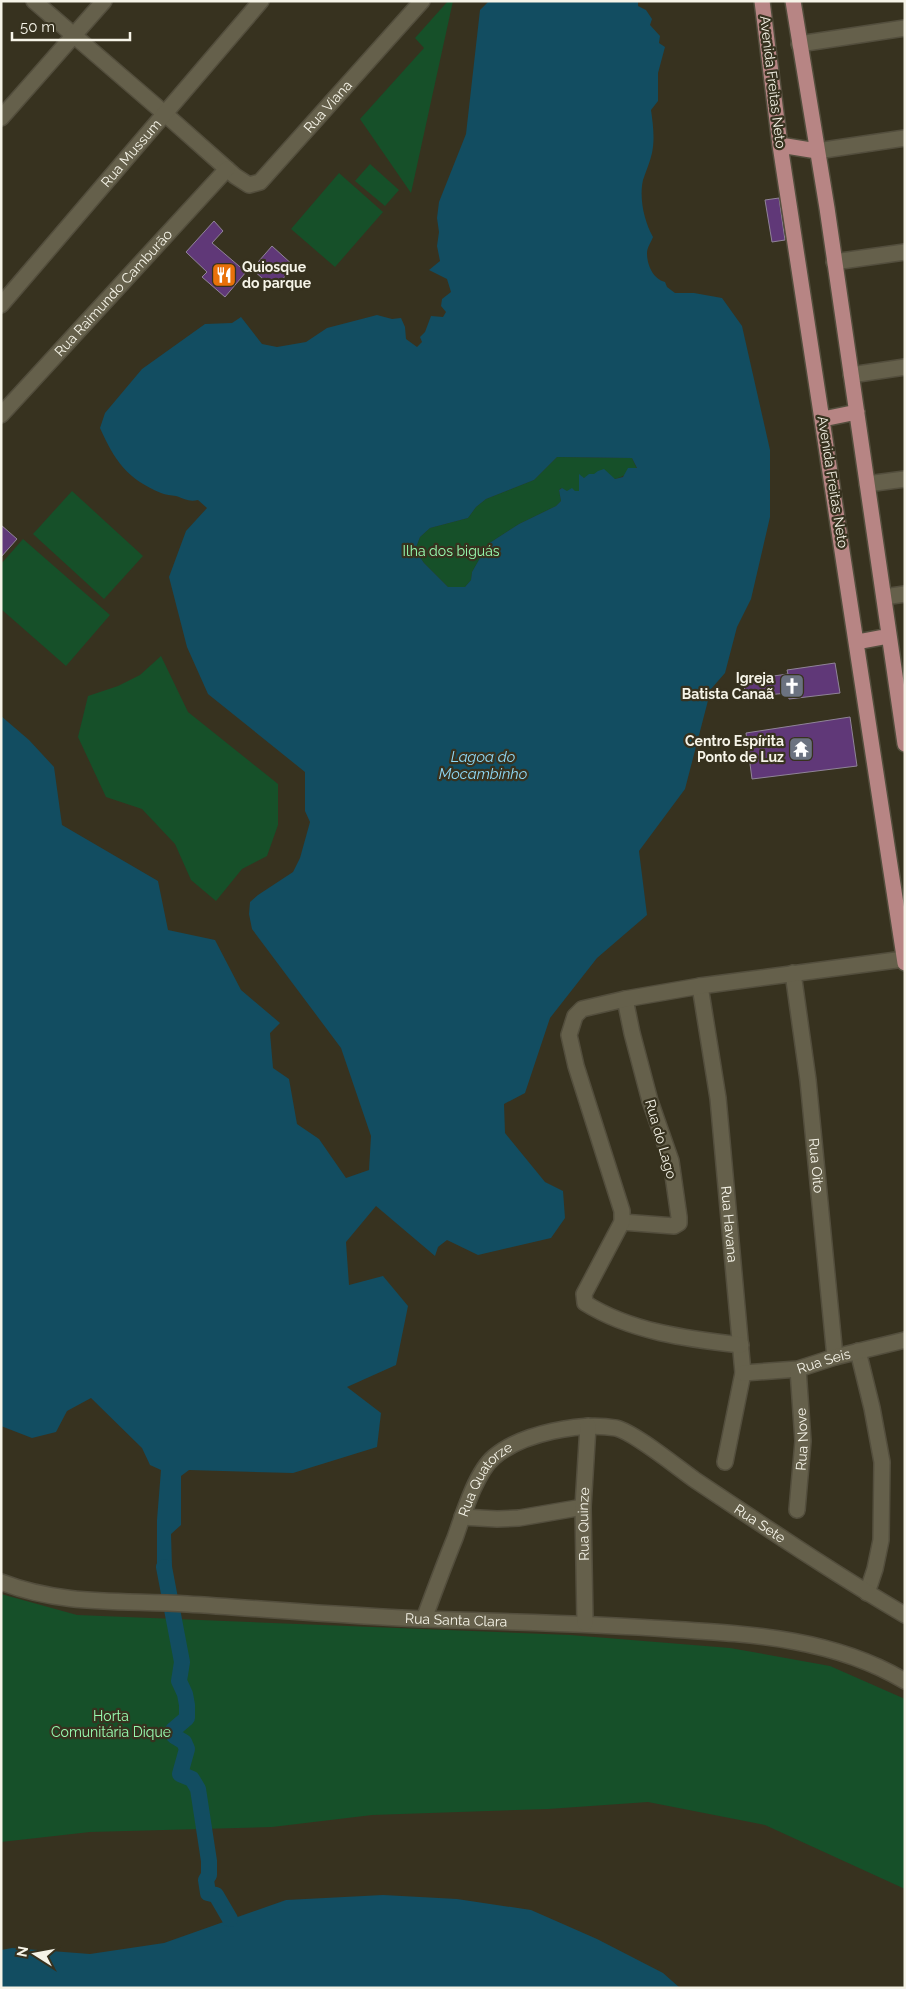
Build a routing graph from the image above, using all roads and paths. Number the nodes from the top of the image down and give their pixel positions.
1 (34, 1) edge
2 (104, 1) edge
3 (261, 1) edge
4 (422, 1) edge
5 (762, 1) edge
6 (793, 1) edge
7 (905, 28) edge
8 (74, 36) junction
9 (799, 44) junction
10 (164, 113) junction
11 (1, 118) edge
12 (905, 138) edge
13 (780, 145) junction
14 (817, 151) junction
15 (227, 169) junction
16 (905, 252) edge
17 (834, 262) junction
18 (1, 305) edge
19 (905, 367) edge
20 (851, 375) junction
21 (857, 412) junction
22 (1, 415) edge
23 (823, 420) junction
24 (905, 479) edge
25 (867, 484) junction
26 (905, 594) edge
27 (884, 597) junction
28 (889, 636) junction
29 (857, 642) junction
30 (902, 709) edge
31 (905, 744) edge
32 (904, 948) edge
33 (905, 963) edge
34 (794, 973) junction
35 (700, 986) junction
36 (625, 999) junction
37 (622, 1222) junction
38 (905, 1340) edge
39 (741, 1344) junction
40 (858, 1351) junction
41 (835, 1357) junction
42 (798, 1369) junction
43 (743, 1373) junction
44 (588, 1426) junction
45 (618, 1428) joint
46 (725, 1462) dead end
47 (583, 1507) junction
48 (797, 1510) dead end
49 (462, 1517) junction
50 (1, 1582) edge
51 (867, 1593) junction
52 (905, 1615) edge
53 (424, 1619) junction
54 (585, 1623) junction
55 (905, 1681) edge

1 - 8 street, Rua Viana
2 - 8 street
3 - 10 street, Rua Mussum
4 - 15 street, Rua Viana
5 - 13 main road, Avenida Freitas Neto
6 - 9 main road
7 - 9 street
8 - 10 street, Rua Viana
8 - 11 street
9 - 14 main road
10 - 15 street, Rua Viana
10 - 18 street, Rua Mussum
12 - 14 street
13 - 14 main road
13 - 23 main road, Avenida Freitas Neto
14 - 17 main road
15 - 22 street, Rua Raimundo Camburão
16 - 17 street
17 - 20 main road
19 - 20 street
20 - 21 main road
21 - 23 main road
21 - 25 main road
23 - 29 main road, Avenida Freitas Neto
24 - 25 street
25 - 27 main road
26 - 27 street
27 - 28 main road
28 - 29 main road
28 - 30 main road
29 - 32 main road, Avenida Freitas Neto
30 - 31 main road
32 - 33 main road, Avenida Freitas Neto
32 - 34 street
34 - 35 street
34 - 41 street, Rua Oito
35 - 36 street
35 - 39 street, Rua Havana
36 - 37 street
36 - 37 street, Rua do Lago
37 - 39 street
38 - 40 street, Rua Seis
39 - 43 street, Rua Havana
40 - 41 street, Rua Seis
40 - 51 street
41 - 42 street, Rua Seis
42 - 43 street, Rua Seis
42 - 48 street, Rua Nove
43 - 46 street, Rua Havana
44 - 45 street, Rua Quatorze
44 - 47 street, Rua Quinze
44 - 49 street, Rua Quatorze
45 - 51 street, Rua Sete
47 - 49 street
47 - 54 street, Rua Quinze
49 - 53 street, Rua Quatorze
50 - 53 street, Rua Santa Clara
51 - 52 street, Rua Sete
53 - 54 street, Rua Santa Clara
54 - 55 street, Rua Santa Clara

